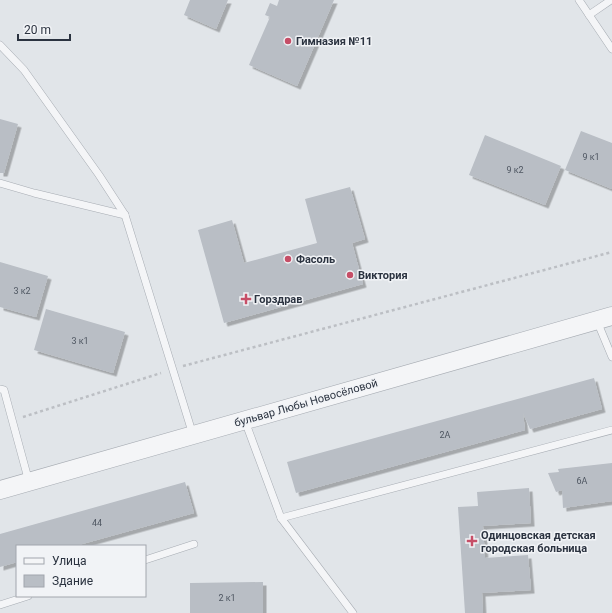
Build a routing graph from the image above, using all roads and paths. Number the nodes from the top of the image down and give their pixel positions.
1 (579, 0) edge
2 (611, 0) edge
3 (589, 15) junction
4 (0, 45) edge
5 (612, 49) edge
6 (0, 183) edge
7 (125, 215) junction
8 (612, 252) edge
9 (605, 318) edge
10 (612, 357) edge
11 (172, 369) junction
12 (0, 389) edge
13 (245, 420) junction
14 (12, 421) junction
15 (612, 430) edge
16 (193, 435) junction
17 (29, 482) junction
18 (0, 490) edge
19 (281, 518) junction
20 (194, 544) dead end
21 (146, 560) edge
22 (25, 597) edge
23 (0, 605) edge
24 (353, 613) edge

1 - 3 lane
2 - 3 lane
3 - 5 lane
4 - 7 lane
6 - 7 lane
7 - 11 lane
8 - 11 path
9 - 10 lane
9 - 13 street, бульвар Любы Новосёловой
11 - 14 path
11 - 16 lane
12 - 14 lane
13 - 16 street, бульвар Любы Новосёловой
13 - 19 lane
14 - 17 lane
15 - 19 lane
16 - 17 street, бульвар Любы Новосёловой
17 - 18 street, бульвар Любы Новосёловой
19 - 24 lane
20 - 21 lane
22 - 23 lane

